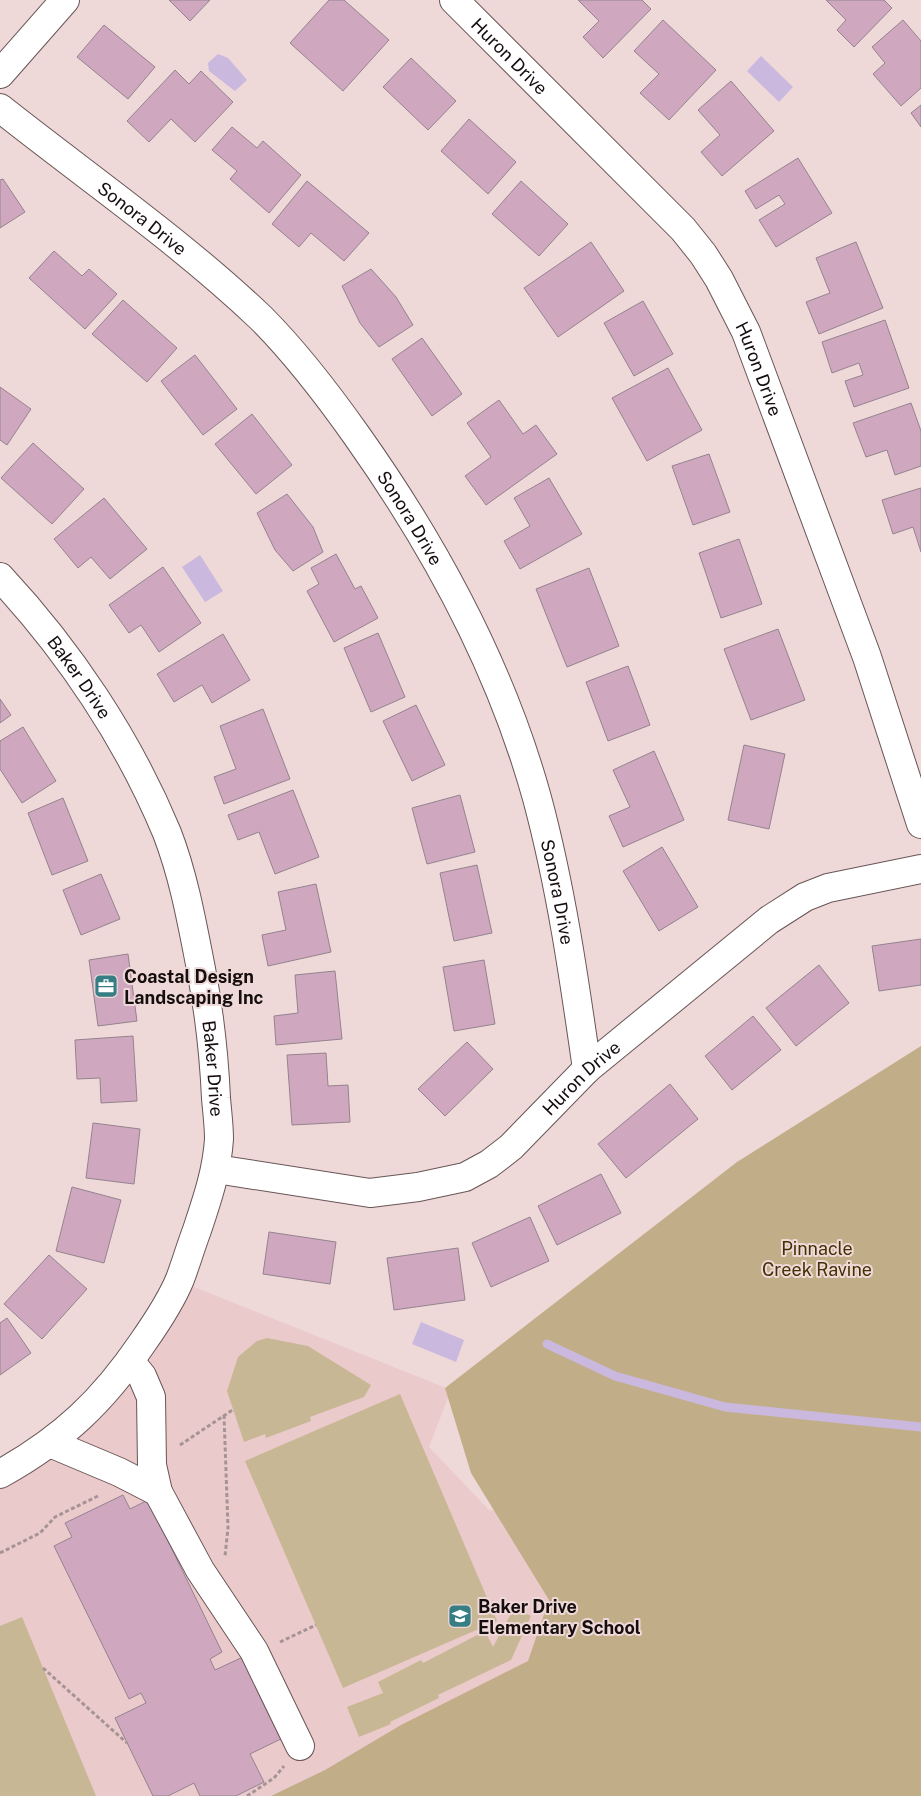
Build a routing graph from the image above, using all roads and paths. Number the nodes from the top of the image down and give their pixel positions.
1 (65, 0) edge
2 (454, 0) edge
3 (0, 74) edge
4 (0, 108) edge
5 (0, 577) edge
6 (921, 824) edge
7 (921, 869) edge
8 (587, 1069) junction
9 (216, 1169) junction
10 (130, 1361) junction
11 (234, 1409) dead end
12 (224, 1415) junction
13 (50, 1443) junction
14 (182, 1444) dead end
15 (0, 1474) edge
16 (108, 1491) dead end
17 (158, 1492) junction
18 (0, 1552) edge
19 (201, 1572) junction
20 (316, 1625) dead end
21 (255, 1654) junction
22 (43, 1668) dead end
23 (127, 1743) dead end
24 (300, 1746) joint
25 (247, 1796) edge

1 - 3 street
2 - 6 street, Huron Drive
4 - 8 street, Sonora Drive
5 - 9 street, Baker Drive
7 - 8 street, Huron Drive
8 - 9 street, Huron Drive
9 - 10 street, Baker Drive
10 - 13 street, Baker Drive
10 - 17 street
11 - 12 path
12 - 14 path
12 - 19 path
13 - 15 street, Baker Drive
13 - 17 street
16 - 18 path
17 - 19 street
19 - 21 street
20 - 21 path
21 - 24 street
22 - 23 path
24 - 25 path

